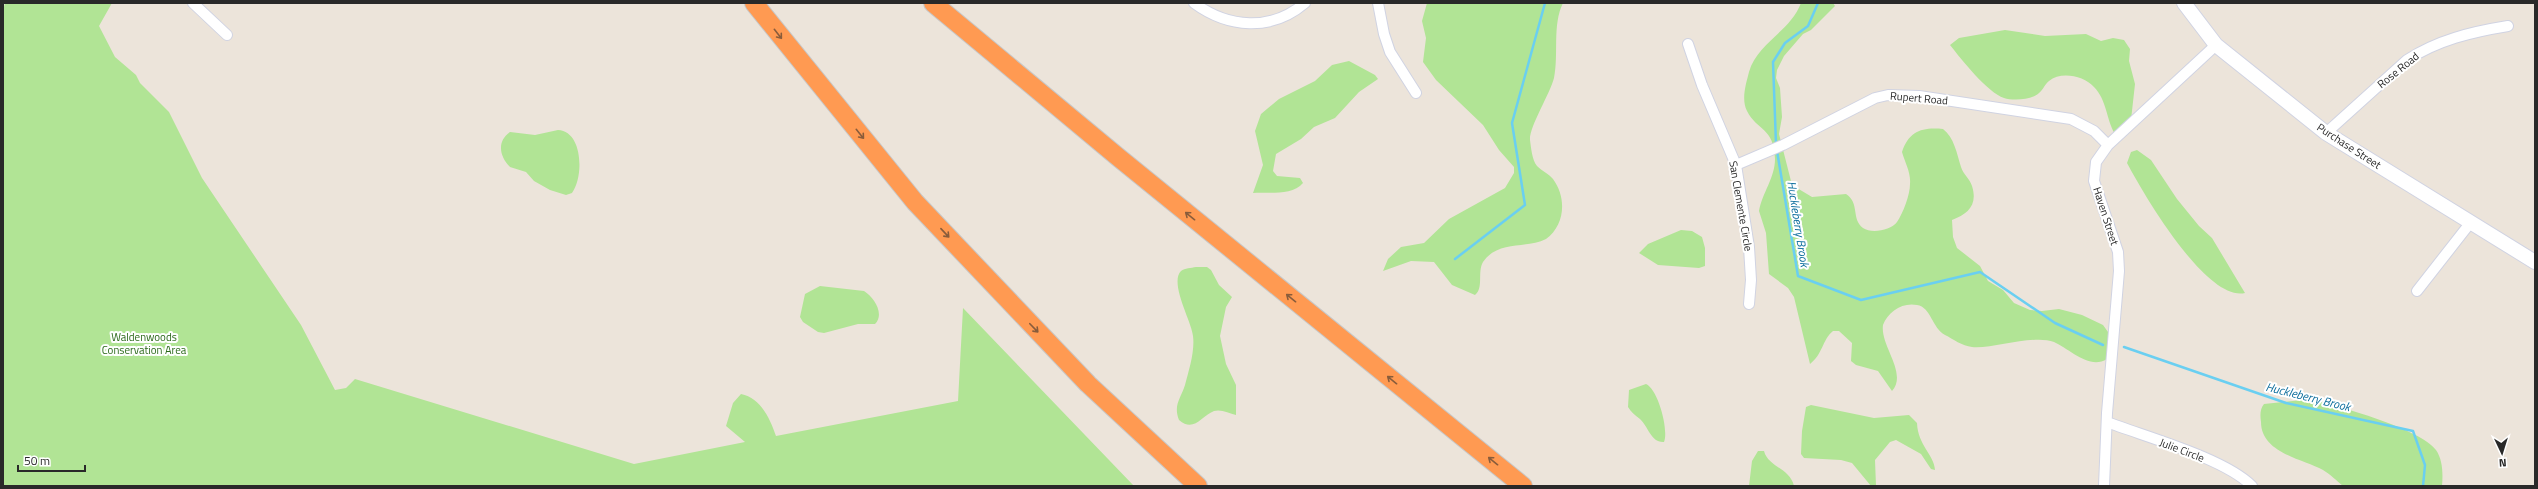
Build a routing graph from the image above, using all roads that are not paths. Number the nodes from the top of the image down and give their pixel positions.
1 (193, 3) edge
2 (754, 3) edge
3 (933, 3) edge
4 (1194, 3) edge
5 (1305, 3) edge
6 (1378, 3) edge
7 (2184, 3) edge
8 (2508, 26) dead end
9 (227, 35) dead end
10 (1688, 44) dead end
11 (2216, 45) junction
12 (1416, 93) dead end
13 (2326, 133) junction
14 (2108, 144) junction
15 (1736, 165) junction
16 (2471, 222) junction
17 (2535, 262) edge
18 (2417, 291) dead end
19 (1749, 304) dead end
20 (2107, 422) junction
21 (1198, 486) edge
22 (1523, 486) edge
23 (2104, 486) edge
24 (2252, 486) edge

1 - 9 street
2 -> 21 highway
22 -> 3 highway
4 - 5 street
6 - 12 street
7 - 11 main road, Purchase Street
8 - 13 street, Rose Road
10 - 15 street, San Clemente Circle
11 - 13 main road, Purchase Street
11 - 14 street, Haven Street
13 - 16 main road, Purchase Street
14 - 15 street, Rupert Road
14 - 20 street, Haven Street
15 - 19 street, San Clemente Circle
16 - 17 main road, Purchase Street
16 - 18 street
20 - 23 street, Haven Street
20 - 24 street, Julie Circle

